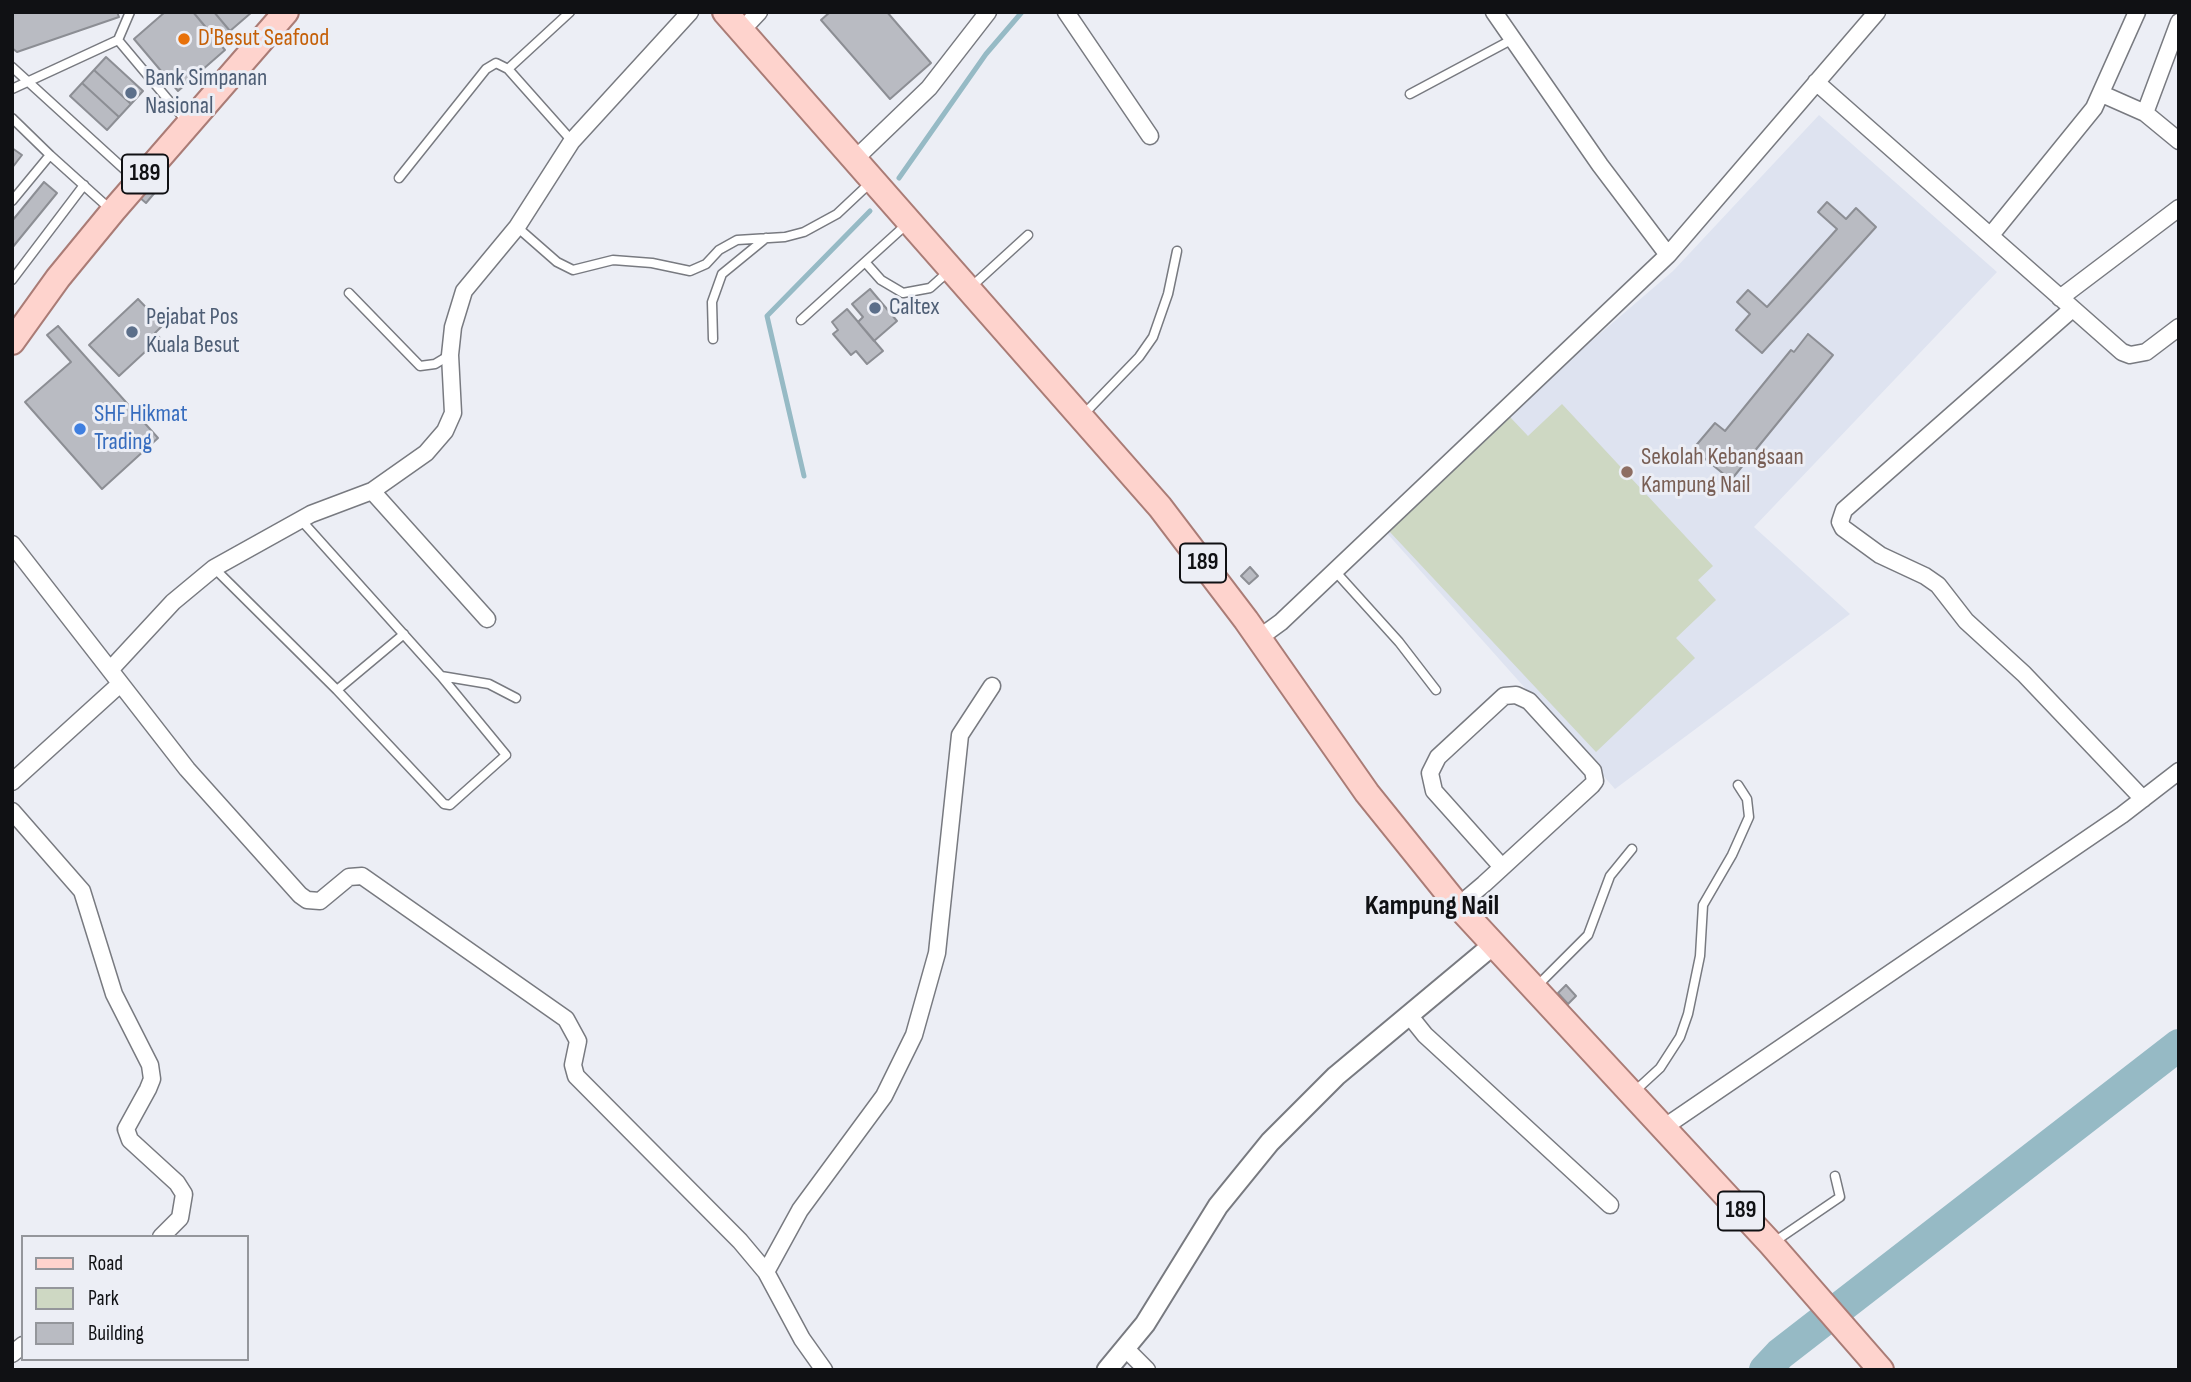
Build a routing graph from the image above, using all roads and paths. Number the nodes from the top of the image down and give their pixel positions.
1 (130, 12) edge
2 (286, 12) edge
3 (570, 12) edge
4 (690, 12) edge
5 (725, 12) edge
6 (759, 12) edge
7 (988, 12) edge
8 (1066, 12) edge
9 (1494, 12) edge
10 (1877, 12) edge
11 (2137, 12) edge
12 (2179, 22) edge
13 (741, 31) junction
14 (1513, 38) junction
15 (118, 40) junction
16 (12, 67) edge
17 (508, 69) junction
18 (27, 80) junction
19 (1816, 82) junction
20 (12, 89) edge
21 (1410, 94) dead end
22 (2102, 94) junction
23 (2145, 113) junction
24 (12, 118) edge
25 (188, 124) junction
26 (1150, 136) dead end
27 (572, 141) junction
28 (2179, 141) edge
29 (50, 155) junction
30 (854, 160) junction
31 (399, 178) dead end
32 (872, 181) junction
33 (138, 182) junction
34 (83, 185) junction
35 (12, 201) edge
36 (2179, 208) edge
37 (113, 211) junction
38 (909, 222) junction
39 (517, 227) junction
40 (1028, 235) dead end
41 (766, 237) junction
42 (1994, 238) junction
43 (1177, 251) dead end
44 (1668, 255) junction
45 (865, 262) junction
46 (951, 269) junction
47 (12, 280) edge
48 (969, 289) junction
49 (349, 293) dead end
50 (2066, 304) junction
51 (801, 320) dead end
52 (2179, 327) edge
53 (13, 339) edge
54 (713, 339) dead end
55 (450, 355) junction
56 (1082, 416) junction
57 (372, 491) junction
58 (301, 520) junction
59 (12, 544) edge
60 (214, 568) junction
61 (1334, 570) junction
62 (487, 619) dead end
63 (404, 634) junction
64 (1259, 638) junction
65 (110, 670) junction
66 (441, 676) junction
67 (120, 684) junction
68 (992, 686) dead end
69 (337, 690) junction
70 (1436, 690) dead end
71 (516, 698) dead end
72 (2179, 771) edge
73 (12, 782) edge
74 (1738, 785) dead end
75 (2143, 799) junction
76 (12, 811) edge
77 (1632, 849) dead end
78 (1503, 867) junction
79 (1458, 906) junction
80 (1493, 945) junction
81 (1534, 989) junction
82 (1409, 1015) junction
83 (1632, 1094) junction
84 (1663, 1128) junction
85 (1835, 1175) dead end
86 (1610, 1205) dead end
87 (163, 1235) edge
88 (1771, 1244) junction
89 (766, 1272) junction
90 (1126, 1349) junction
91 (824, 1370) edge
92 (1107, 1370) edge
93 (1147, 1370) edge
94 (1881, 1370) edge

1 - 15 lane
2 - 25 main road, 189
3 - 17 lane
4 - 27 street
5 - 13 main road, 189
6 - 13 street
7 - 30 street
8 - 26 street
9 - 14 street
10 - 19 street
11 - 22 street
12 - 23 street
13 - 30 main road, 189
14 - 21 lane
14 - 44 street
15 - 18 lane
15 - 25 lane
16 - 18 lane
17 - 27 lane
17 - 31 lane
18 - 20 lane
18 - 33 lane
19 - 42 street
19 - 44 street
22 - 23 street
22 - 42 street
23 - 28 street
24 - 29 lane
25 - 33 main road, 189
27 - 39 street
29 - 34 lane
29 - 35 lane
30 - 32 main road, 189
32 - 38 main road, 189
32 - 41 lane
33 - 37 main road, 189
34 - 37 lane
34 - 47 lane
36 - 50 street
37 - 53 main road, 189
38 - 45 lane
38 - 46 main road, 189
39 - 41 lane
39 - 55 street
40 - 48 lane
41 - 54 lane
42 - 50 street
43 - 56 lane
44 - 61 street
45 - 46 lane
45 - 51 lane
46 - 48 main road, 189
48 - 56 main road, 189
49 - 55 lane
50 - 52 street
50 - 75 street
55 - 57 street
56 - 64 main road, 189
57 - 58 street
57 - 62 street
58 - 60 street
58 - 63 lane
59 - 65 street
60 - 65 street
60 - 69 lane
61 - 64 street
61 - 70 lane
63 - 66 lane
63 - 69 lane
64 - 79 main road, 189
65 - 67 street
66 - 69 lane
66 - 71 lane
67 - 73 street
67 - 89 street
68 - 89 street
72 - 75 street
74 - 83 lane
75 - 84 street
76 - 87 street
77 - 81 lane
78 - 78 street
78 - 79 street
79 - 80 main road, 189
80 - 81 main road, 189
80 - 82 street
81 - 83 main road, 189
82 - 86 street
82 - 90 street
83 - 84 main road, 189
84 - 88 main road, 189
85 - 88 lane
88 - 94 main road, 189
89 - 91 street
90 - 92 street
90 - 93 street

